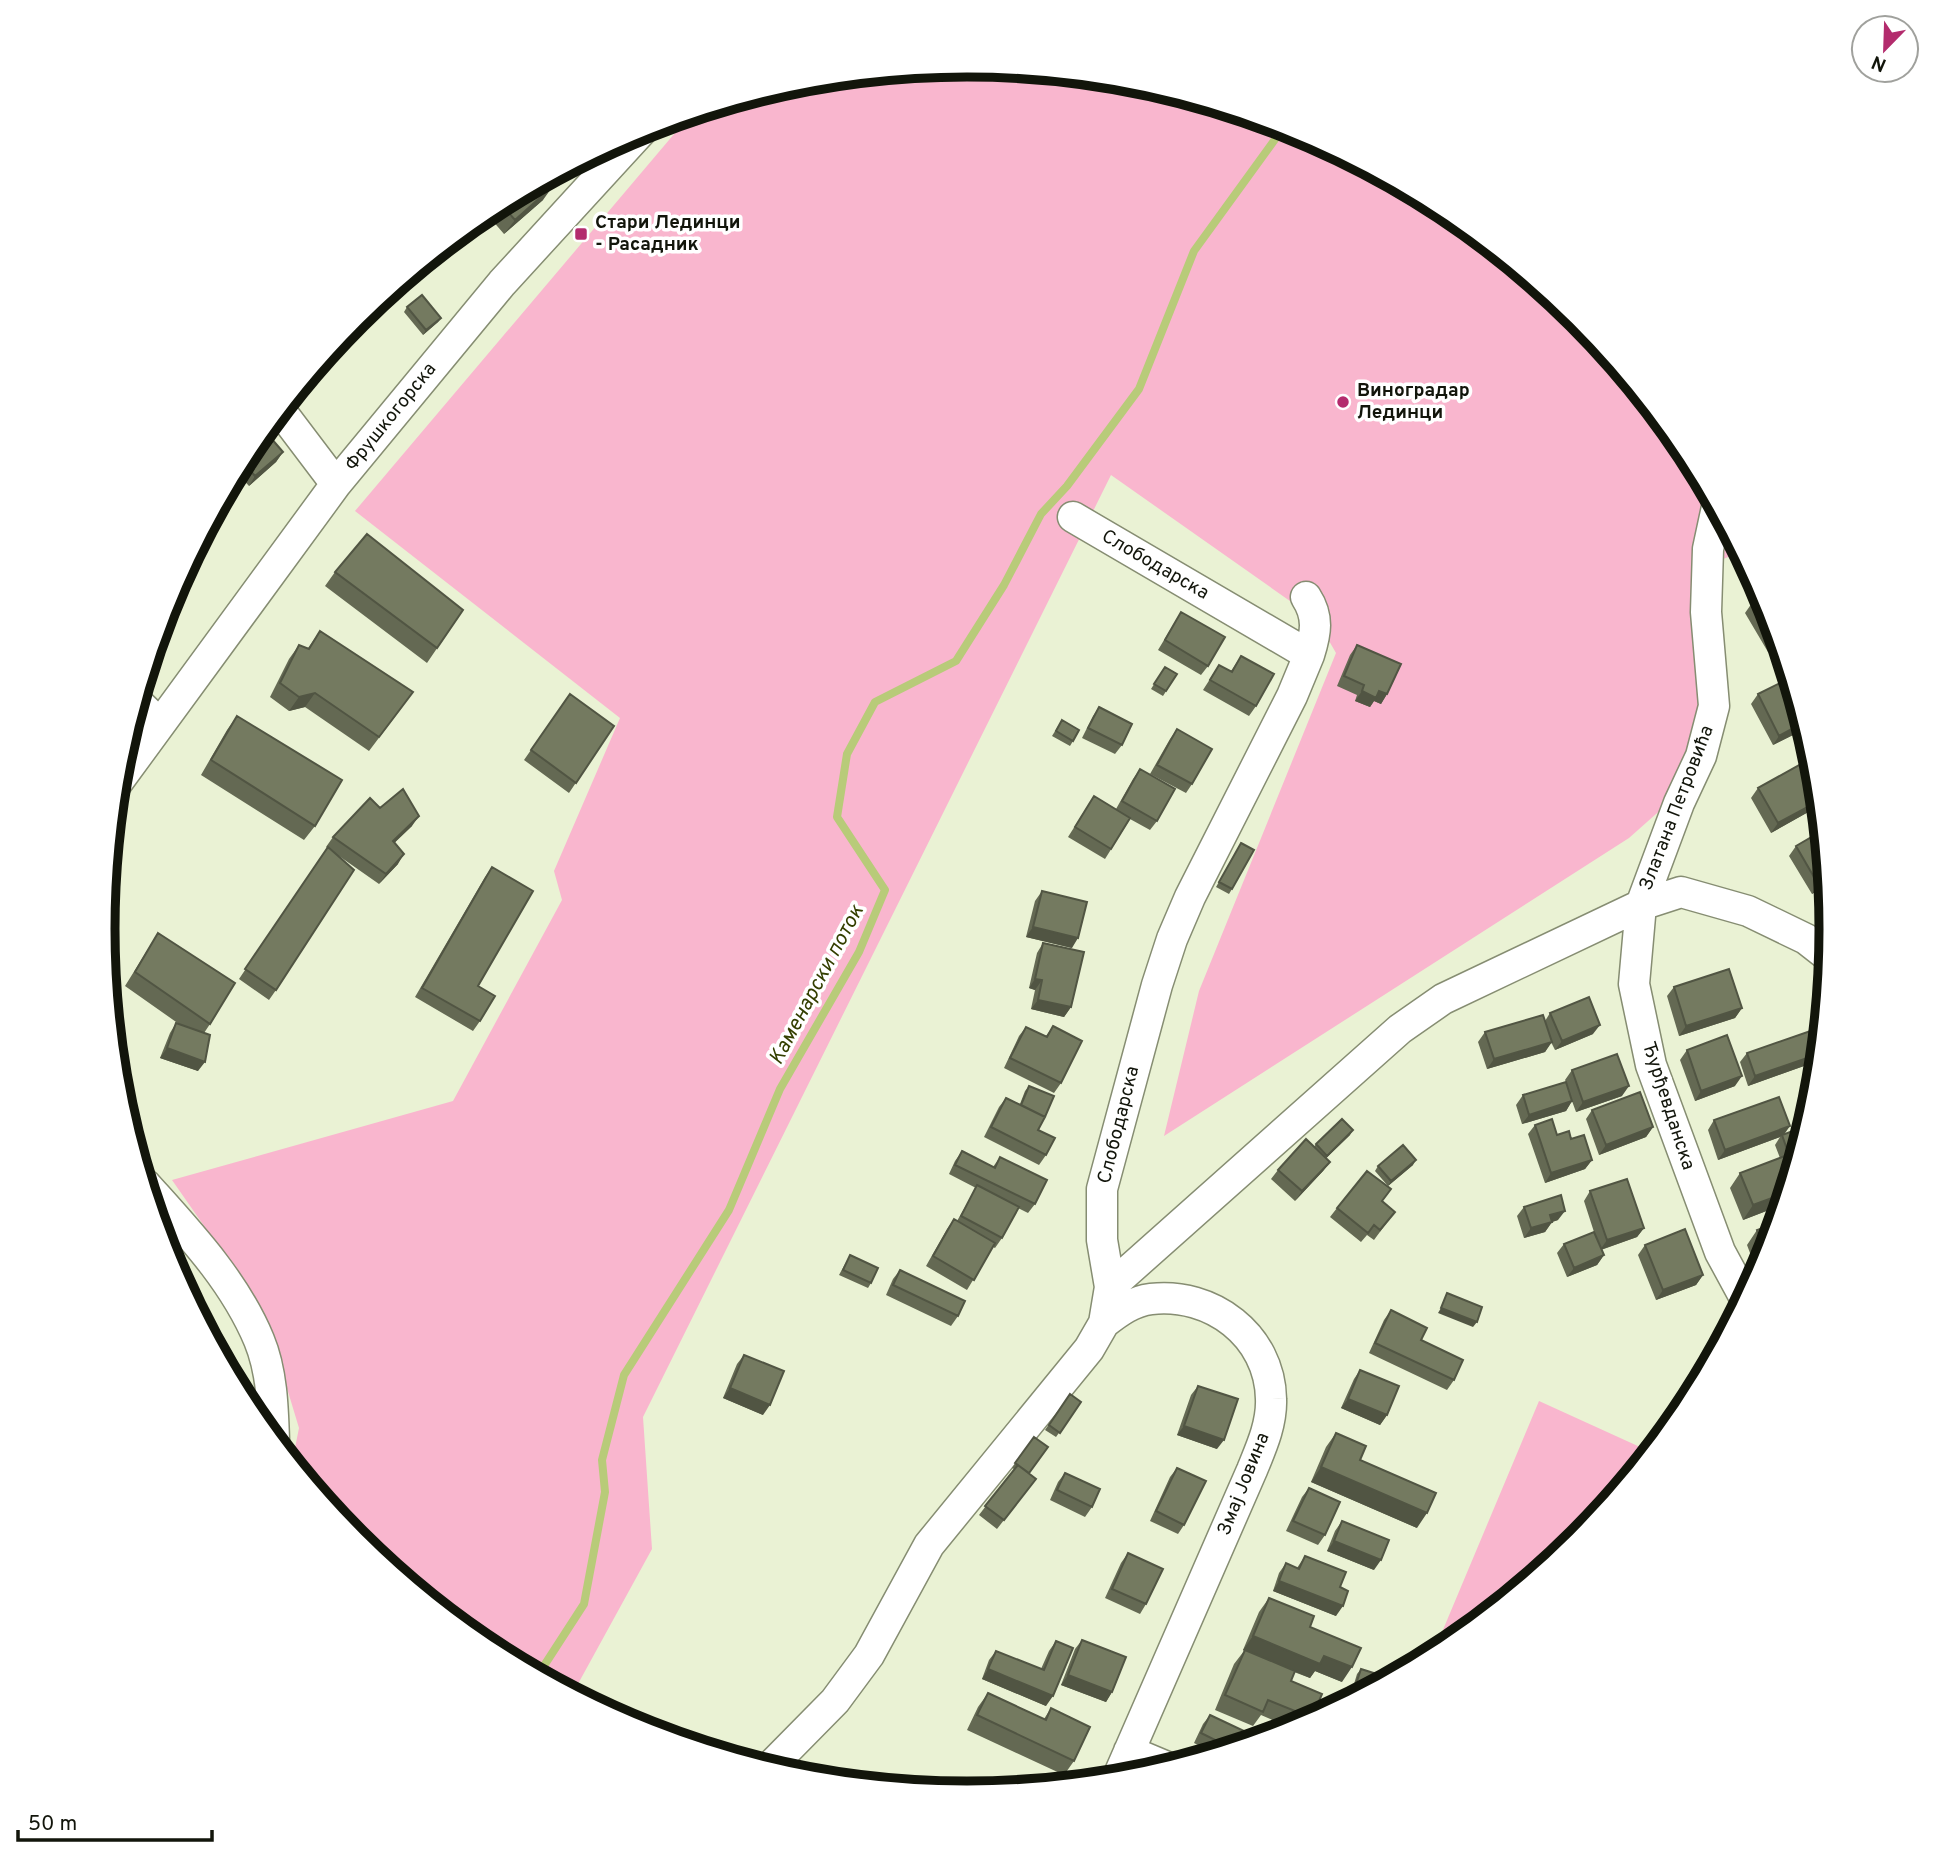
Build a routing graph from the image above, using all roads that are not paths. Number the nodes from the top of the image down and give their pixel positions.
1 (626, 149) edge
2 (286, 418) edge
3 (336, 484) junction
4 (1073, 517) dead end
5 (1714, 520) edge
6 (1306, 597) dead end
7 (1308, 655) junction
8 (144, 709) edge
9 (160, 724) junction
10 (131, 764) edge
11 (1640, 905) junction
12 (1818, 949) edge
13 (159, 1199) edge
14 (1110, 1287) junction
15 (1739, 1288) edge
16 (1104, 1323) junction
17 (273, 1422) edge
18 (1129, 1751) junction
19 (777, 1759) edge
20 (1152, 1761) edge
21 (1122, 1767) edge

1 - 3 street, Фрушкогорска
2 - 3 street
3 - 9 street, Фрушкогорска
4 - 7 street, Слободарска
5 - 11 street, Златана Петровића
6 - 7 street, Слободарска
7 - 14 street, Слободарска
8 - 9 street
9 - 10 street, Фрушкогорска
11 - 12 street, Златана Петровића
11 - 14 street
11 - 15 street, Ђурђевданска
13 - 17 street
14 - 16 street, Слободарска
16 - 18 street, Змај Јовина
16 - 19 street, Слободарска
18 - 20 street
18 - 21 street, Змај Јовина

